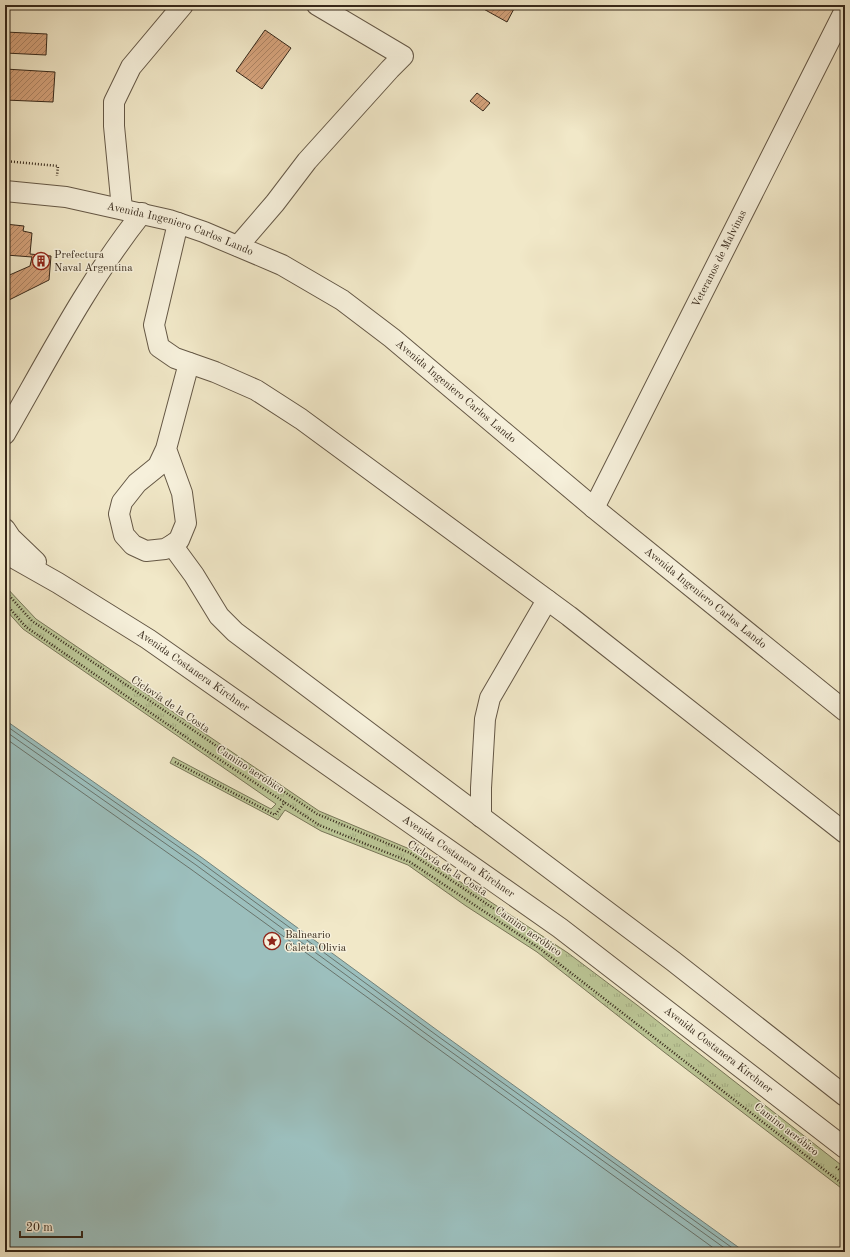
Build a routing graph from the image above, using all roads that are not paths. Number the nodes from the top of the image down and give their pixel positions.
1 (183, 5) edge
2 (317, 5) edge
3 (845, 10) edge
4 (5, 191) edge
5 (122, 209) junction
6 (142, 213) junction
7 (178, 223) junction
8 (238, 246) junction
9 (189, 363) junction
10 (32, 384) junction
11 (5, 406) edge
12 (5, 434) edge
13 (166, 450) junction
14 (594, 508) junction
15 (5, 529) edge
16 (172, 545) junction
17 (5, 553) edge
18 (58, 583) junction
19 (547, 600) junction
20 (845, 711) edge
21 (482, 817) junction
22 (845, 833) edge
23 (845, 1096) edge
24 (845, 1148) edge

1 - 5 street
2 - 8 street
3 - 14 street, Veteranos de Malvinas
4 - 5 street, Avenida Ingeniero Carlos Lando
5 - 6 street, Avenida Ingeniero Carlos Lando
6 - 7 street, Avenida Ingeniero Carlos Lando
6 - 10 street
7 - 8 street, Avenida Ingeniero Carlos Lando
7 - 9 street
8 - 14 street, Avenida Ingeniero Carlos Lando
9 - 13 street
9 - 19 street
10 - 11 street
10 - 12 street
13 - 16 street
13 - 16 street
14 - 20 street, Avenida Ingeniero Carlos Lando
15 - 18 street
16 - 21 street
17 - 18 street
18 - 24 street, Avenida Costanera Kirchner
19 - 21 street
19 - 22 street
21 - 23 street

